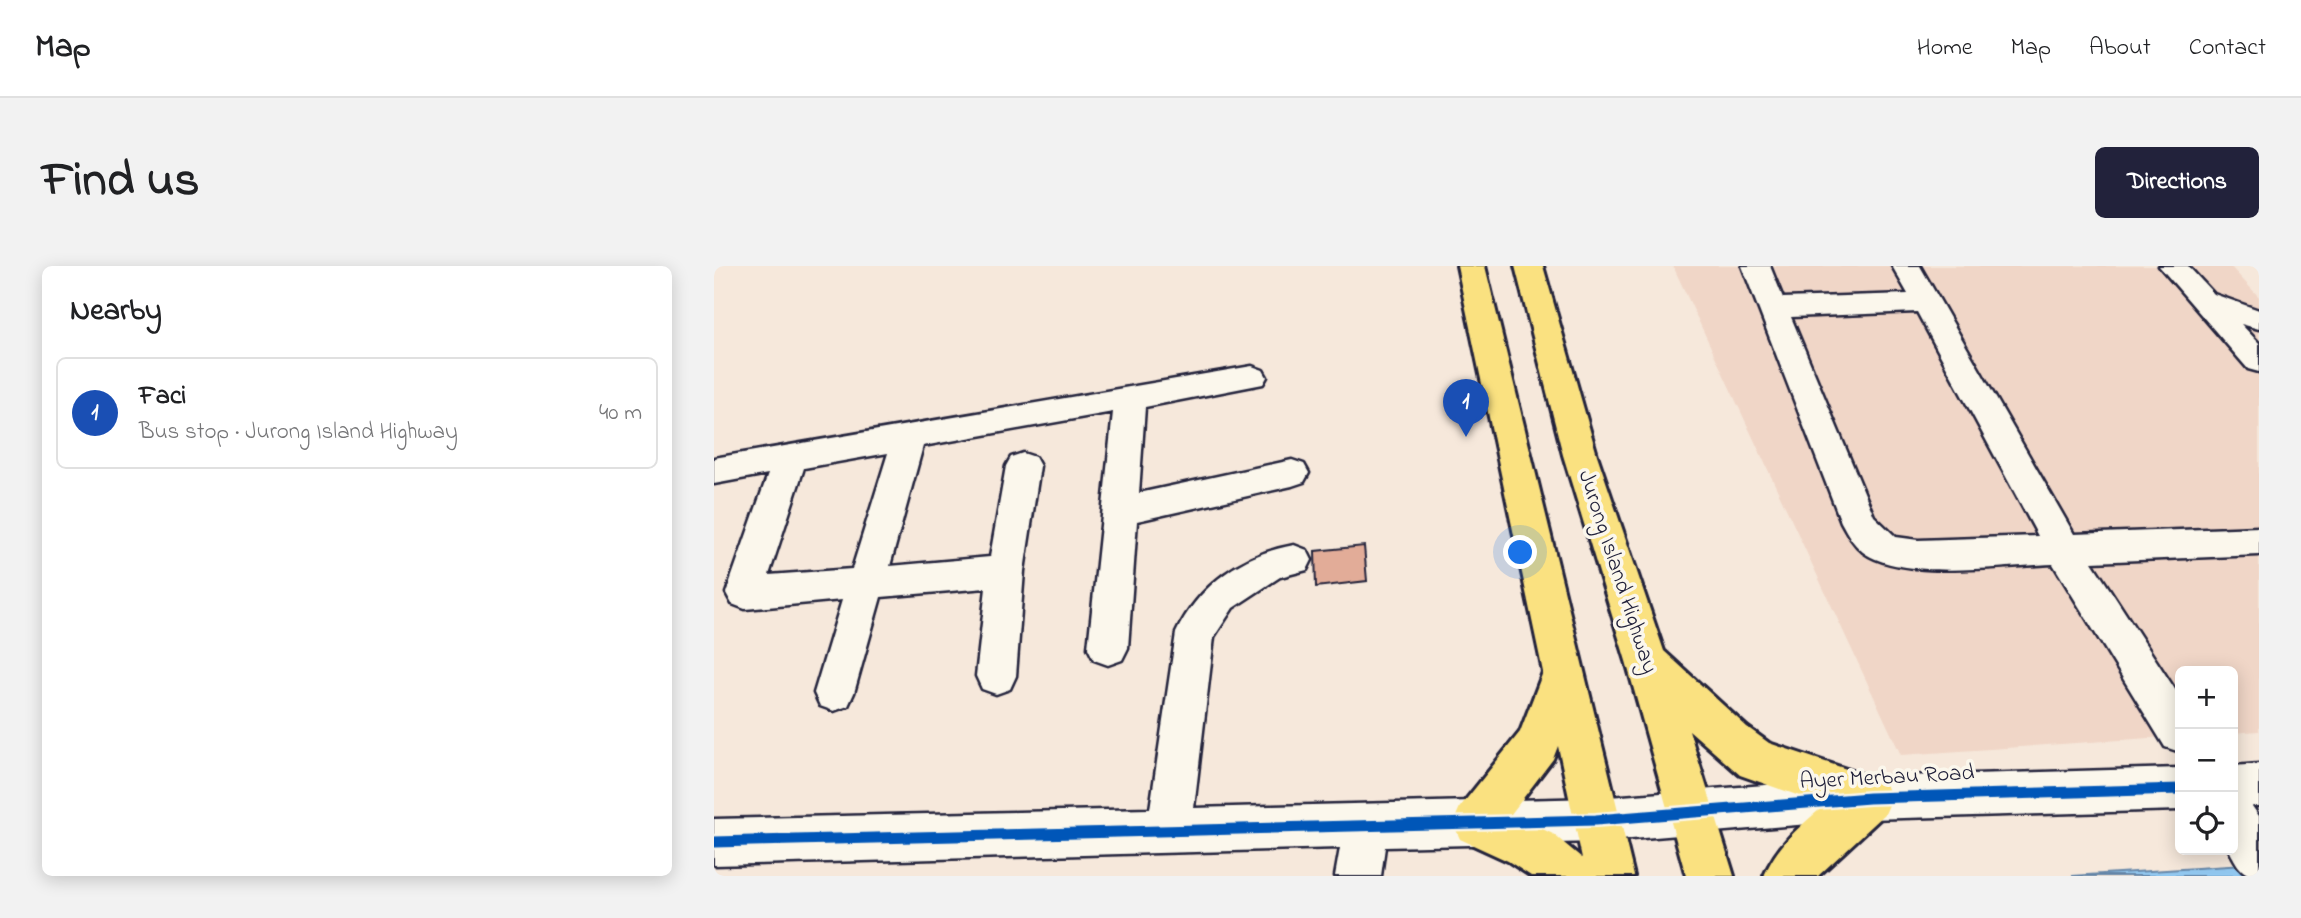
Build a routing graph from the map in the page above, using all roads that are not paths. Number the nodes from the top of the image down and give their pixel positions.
1 (1471, 266) edge
2 (1529, 266) edge
3 (1756, 266) edge
4 (1906, 266) edge
5 (2173, 266) edge
6 (2203, 299) junction
7 (1925, 303) junction
8 (1773, 308) junction
9 (2259, 320) edge
10 (2259, 362) edge
11 (1252, 377) dead end
12 (1130, 398) junction
13 (909, 437) junction
14 (790, 458) junction
15 (1023, 466) dead end
16 (714, 471) edge
17 (1292, 473) dead end
18 (1120, 511) junction
19 (2259, 541) edge
20 (2064, 550) junction
21 (1294, 560) dead end
22 (1006, 571) junction
23 (867, 582) junction
24 (1108, 648) dead end
25 (1647, 661) junction
26 (1563, 673) junction
27 (996, 676) dead end
28 (834, 693) dead end
29 (2177, 729) edge
30 (2259, 785) edge
31 (2238, 787) edge
32 (2175, 789) edge
33 (1869, 798) junction
34 (1691, 810) junction
35 (1596, 820) junction
36 (1476, 822) junction
37 (2238, 824) edge
38 (1366, 826) junction
39 (1169, 831) junction
40 (714, 842) edge
41 (2259, 857) edge
42 (1358, 876) edge
43 (1566, 876) edge
44 (1610, 876) edge
45 (1710, 876) edge
46 (1788, 876) edge

1 - 26 main road
2 - 25 main road, Jurong Island Highway
3 - 8 street
4 - 7 street
5 - 6 street
6 - 9 street
6 - 10 street
7 - 8 street
7 - 20 street
8 - 20 street
11 - 12 street
12 - 13 street
12 - 18 street
13 - 14 street
13 - 23 street
14 - 16 street
14 - 23 street
15 - 22 street
17 - 18 street
18 - 24 street
19 - 20 street
20 - 29 street
21 - 39 street
22 - 23 street
22 - 27 street
23 - 28 street
25 - 33 main road
25 - 34 main road, Jurong Island Highway
26 - 35 main road
26 - 36 main road
30 - 31 street
32 - 33 street, Ayer Merbau Road
33 - 34 street, Ayer Merbau Road
33 - 46 main road
34 - 35 street, Ayer Merbau Road
34 - 45 main road, Jurong Island Highway
35 - 36 street, Ayer Merbau Road
35 - 44 main road
36 - 38 street, Ayer Merbau Road
36 - 43 main road
37 - 41 street
38 - 39 street, Ayer Merbau Road
38 - 42 street
39 - 40 street, Ayer Merbau Road

